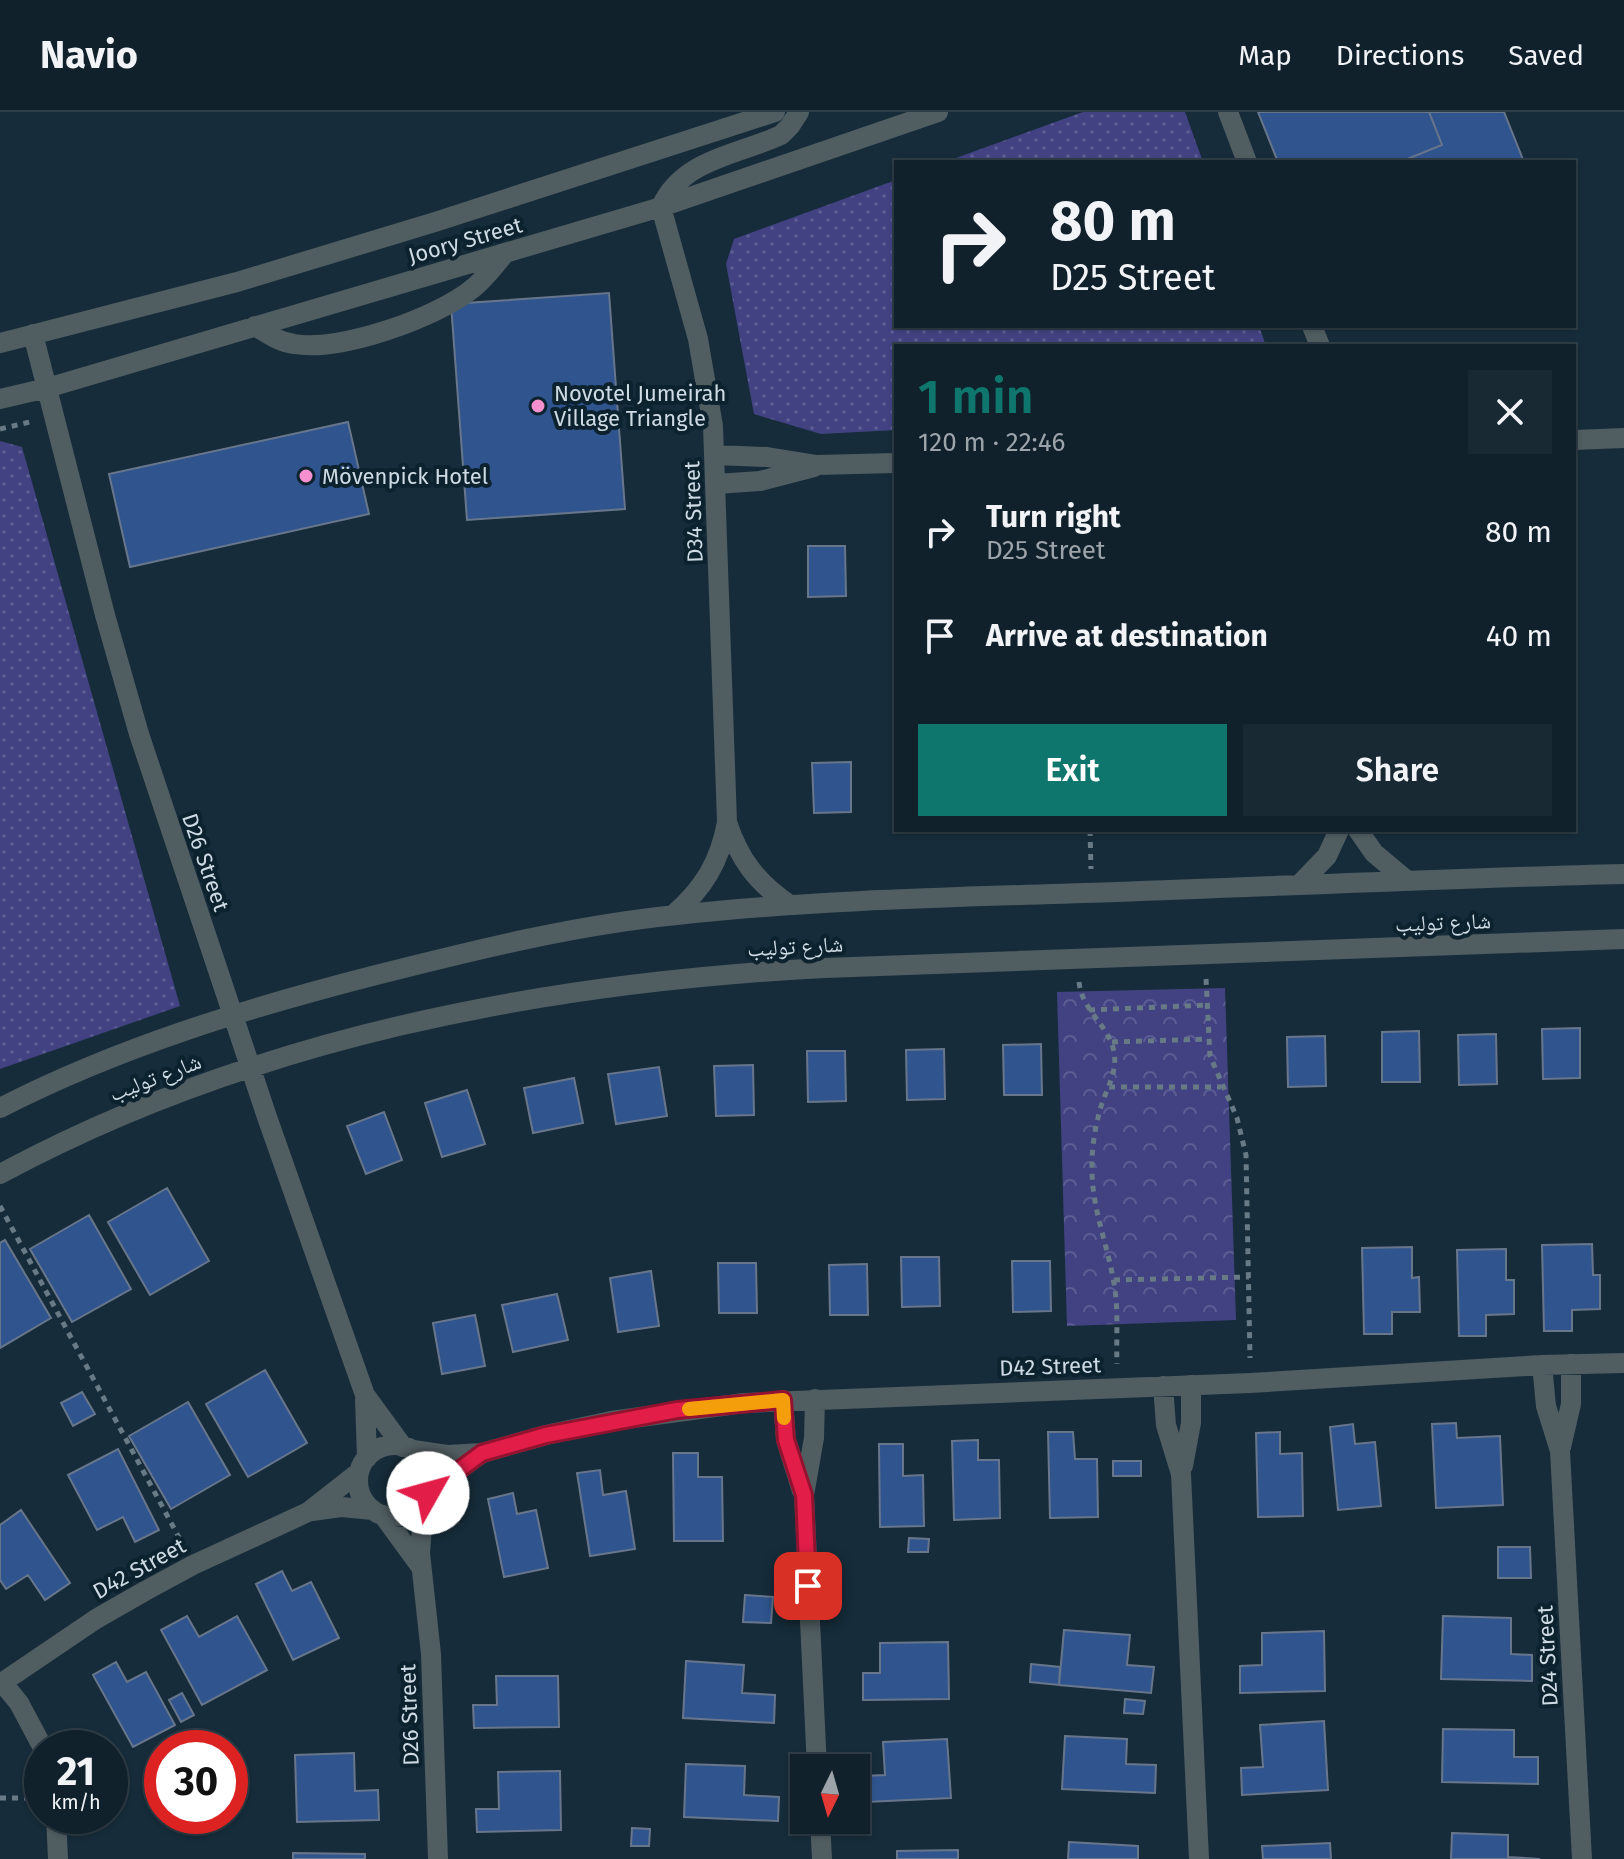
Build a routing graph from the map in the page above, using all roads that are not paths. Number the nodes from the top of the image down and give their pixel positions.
1 (775, 112) edge
2 (799, 112) edge
3 (938, 112) edge
4 (1228, 112) edge
5 (1246, 160) edge
6 (661, 207) junction
7 (505, 253) junction
8 (255, 326) junction
9 (33, 334) junction
10 (0, 343) edge
11 (47, 388) junction
12 (0, 399) edge
13 (1624, 438) edge
14 (1576, 440) edge
15 (715, 455) junction
16 (894, 463) edge
17 (817, 465) junction
18 (716, 484) junction
19 (727, 822) junction
20 (1338, 832) edge
21 (1359, 832) edge
22 (1624, 874) edge
23 (1405, 879) junction
24 (1299, 885) junction
25 (790, 905) junction
26 (673, 915) junction
27 (1624, 939) edge
28 (232, 1015) junction
29 (250, 1067) junction
30 (0, 1108) edge
31 (0, 1174) edge
32 (1624, 1363) edge
33 (1571, 1364) junction
34 (1542, 1365) junction
35 (1191, 1385) junction
36 (1163, 1386) junction
37 (365, 1395) junction
38 (815, 1399) junction
39 (783, 1400) junction
40 (408, 1448) junction
41 (1560, 1451) junction
42 (482, 1453) junction
43 (363, 1465) junction
44 (1181, 1474) junction
45 (804, 1495) junction
46 (426, 1497) junction
47 (308, 1512) junction
48 (378, 1512) junction
49 (423, 1571) junction
50 (1, 1683) edge
51 (33, 1730) edge
52 (816, 1754) edge
53 (57, 1834) edge
54 (821, 1834) edge
55 (58, 1859) edge
56 (438, 1859) edge
57 (822, 1859) edge
58 (1199, 1859) edge
59 (1582, 1859) edge

1 - 9 street, Joory Street
2 - 6 street
3 - 6 street, Joory Street
4 - 5 street
6 - 7 street, Joory Street
6 - 15 street, D34 Street
7 - 8 street, Joory Street
7 - 8 street
8 - 11 street, Joory Street
9 - 10 street, Joory Street
9 - 11 street, D26 Street
11 - 12 street, Joory Street
11 - 28 street, D26 Street
13 - 14 street
15 - 17 street
15 - 18 street, D34 Street
16 - 17 street
17 - 18 street
18 - 19 street, D34 Street
19 - 25 street, D34 Street
19 - 26 street, D34 Street
20 - 24 street
21 - 23 street
22 - 23 street, شارع توليب
23 - 24 street, شارع توليب
24 - 25 street, شارع توليب
25 - 26 street, شارع توليب
26 - 28 street, شارع توليب
27 - 29 street, شارع توليب
28 - 29 street, D26 Street
28 - 30 street, شارع توليب
29 - 31 street, شارع توليب
29 - 37 street, D26 Street
32 - 33 street, D42 Street
33 - 34 street, D42 Street
33 - 41 street, D24 Street
34 - 35 street, D42 Street
34 - 41 street, D24 Street
35 - 36 street, D42 Street
35 - 44 street
36 - 38 street, D42 Street
36 - 44 street
37 - 40 street, D26 Street
37 - 43 street, D26 Street
38 - 39 street, D42 Street
38 - 45 street
39 - 42 street, D42 Street
39 - 45 street
40 - 42 street, D42 Street
40 - 43 street
40 - 46 street
41 - 59 street, D24 Street
42 - 46 street, D42 Street
43 - 47 street, D42 Street
43 - 48 street
44 - 58 street
45 - 52 street
46 - 48 street
46 - 49 street, D26 Street
47 - 48 street, D42 Street
47 - 50 street, D42 Street
48 - 49 street
49 - 56 street, D26 Street
50 - 51 street, D42 Street
53 - 55 street
54 - 57 street

